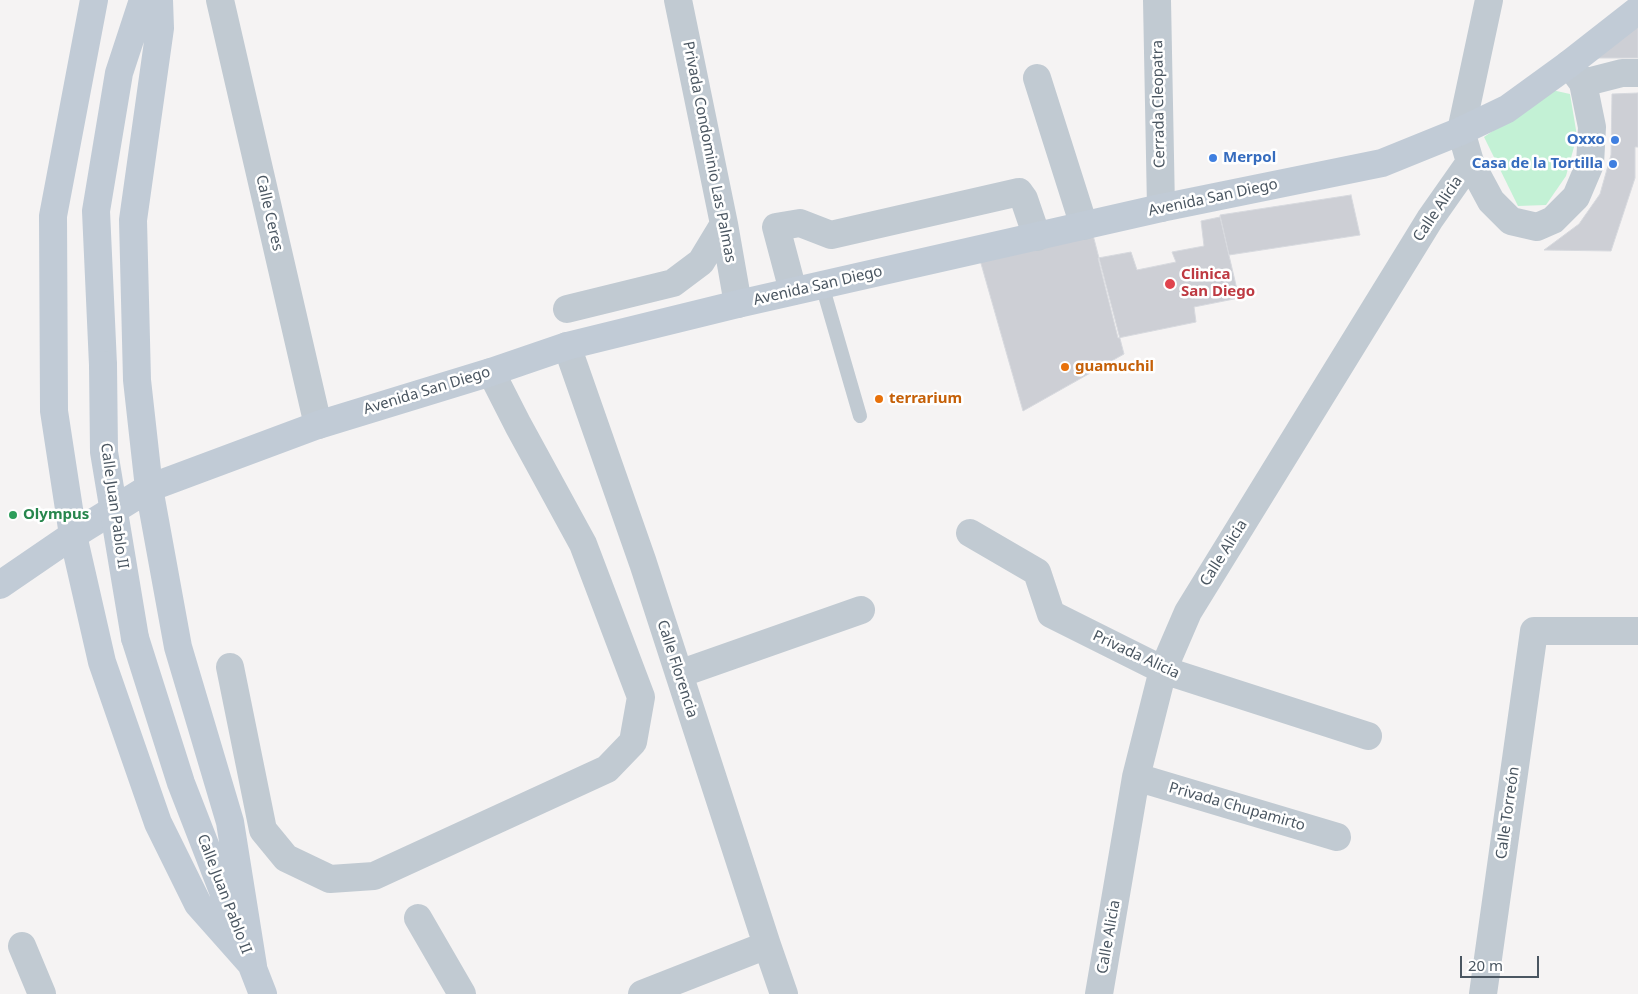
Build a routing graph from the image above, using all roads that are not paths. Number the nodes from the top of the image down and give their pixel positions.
1 (94, 0) edge
2 (142, 0) edge
3 (159, 0) edge
4 (220, 0) edge
5 (678, 0) edge
6 (1157, 0) edge
7 (1489, 0) edge
8 (1638, 10) edge
9 (1576, 73) junction
10 (1638, 73) edge
11 (1037, 78) dead end
12 (1461, 131) junction
13 (1470, 162) junction
14 (1161, 208) junction
15 (724, 224) junction
16 (1084, 226) junction
17 (1037, 237) junction
18 (822, 285) junction
19 (793, 291) junction
20 (738, 304) junction
21 (567, 309) dead end
22 (567, 346) junction
23 (491, 372) junction
24 (860, 416) dead end
25 (318, 425) junction
26 (149, 488) junction
27 (970, 534) dead end
28 (73, 535) junction
29 (0, 585) edge
30 (861, 610) dead end
31 (1638, 630) edge
32 (230, 667) dead end
33 (1163, 670) junction
34 (679, 674) junction
35 (1368, 736) dead end
36 (1136, 777) junction
37 (1337, 837) dead end
38 (418, 918) dead end
39 (767, 945) junction
40 (22, 946) dead end
41 (253, 966) junction
42 (42, 994) edge
43 (263, 994) edge
44 (462, 994) edge
45 (642, 994) edge
46 (784, 994) edge
47 (1099, 994) edge
48 (1483, 994) edge

1 - 28 street
2 - 41 street, Calle Juan Pablo II, bridge
3 - 26 street
4 - 25 street, Calle Ceres
5 - 15 street, Privada Condominio Las Palmas
6 - 14 street, Cerrada Cleopatra
7 - 12 street
8 - 9 street, Avenida San Diego
9 - 10 street
9 - 12 street, Avenida San Diego
9 - 13 street
11 - 16 street
12 - 13 street
12 - 14 street, Avenida San Diego
13 - 33 street, Calle Alicia
14 - 16 street, Avenida San Diego
15 - 20 street, Privada Condominio Las Palmas
15 - 21 street
16 - 17 street, Avenida San Diego
17 - 18 street, Avenida San Diego
17 - 19 street
18 - 19 street, Avenida San Diego
18 - 24 lane
19 - 20 street, Avenida San Diego
20 - 22 street, Avenida San Diego
22 - 23 street, Avenida San Diego
22 - 34 street, Calle Florencia
23 - 25 street, Avenida San Diego
23 - 32 street
25 - 26 street, Avenida San Diego
26 - 28 street, Avenida San Diego
26 - 41 street
27 - 33 street, Privada Alicia
28 - 29 street, Avenida San Diego
28 - 41 street
30 - 34 street
31 - 48 street, Calle Torreón
33 - 35 street, Privada Alicia
33 - 36 street, Calle Alicia
34 - 39 street, Calle Florencia
36 - 37 street, Privada Chupamirto
36 - 47 street, Calle Alicia
38 - 44 street
39 - 45 street
39 - 46 street, Calle Florencia
40 - 42 street
41 - 43 street, Calle Juan Pablo II

